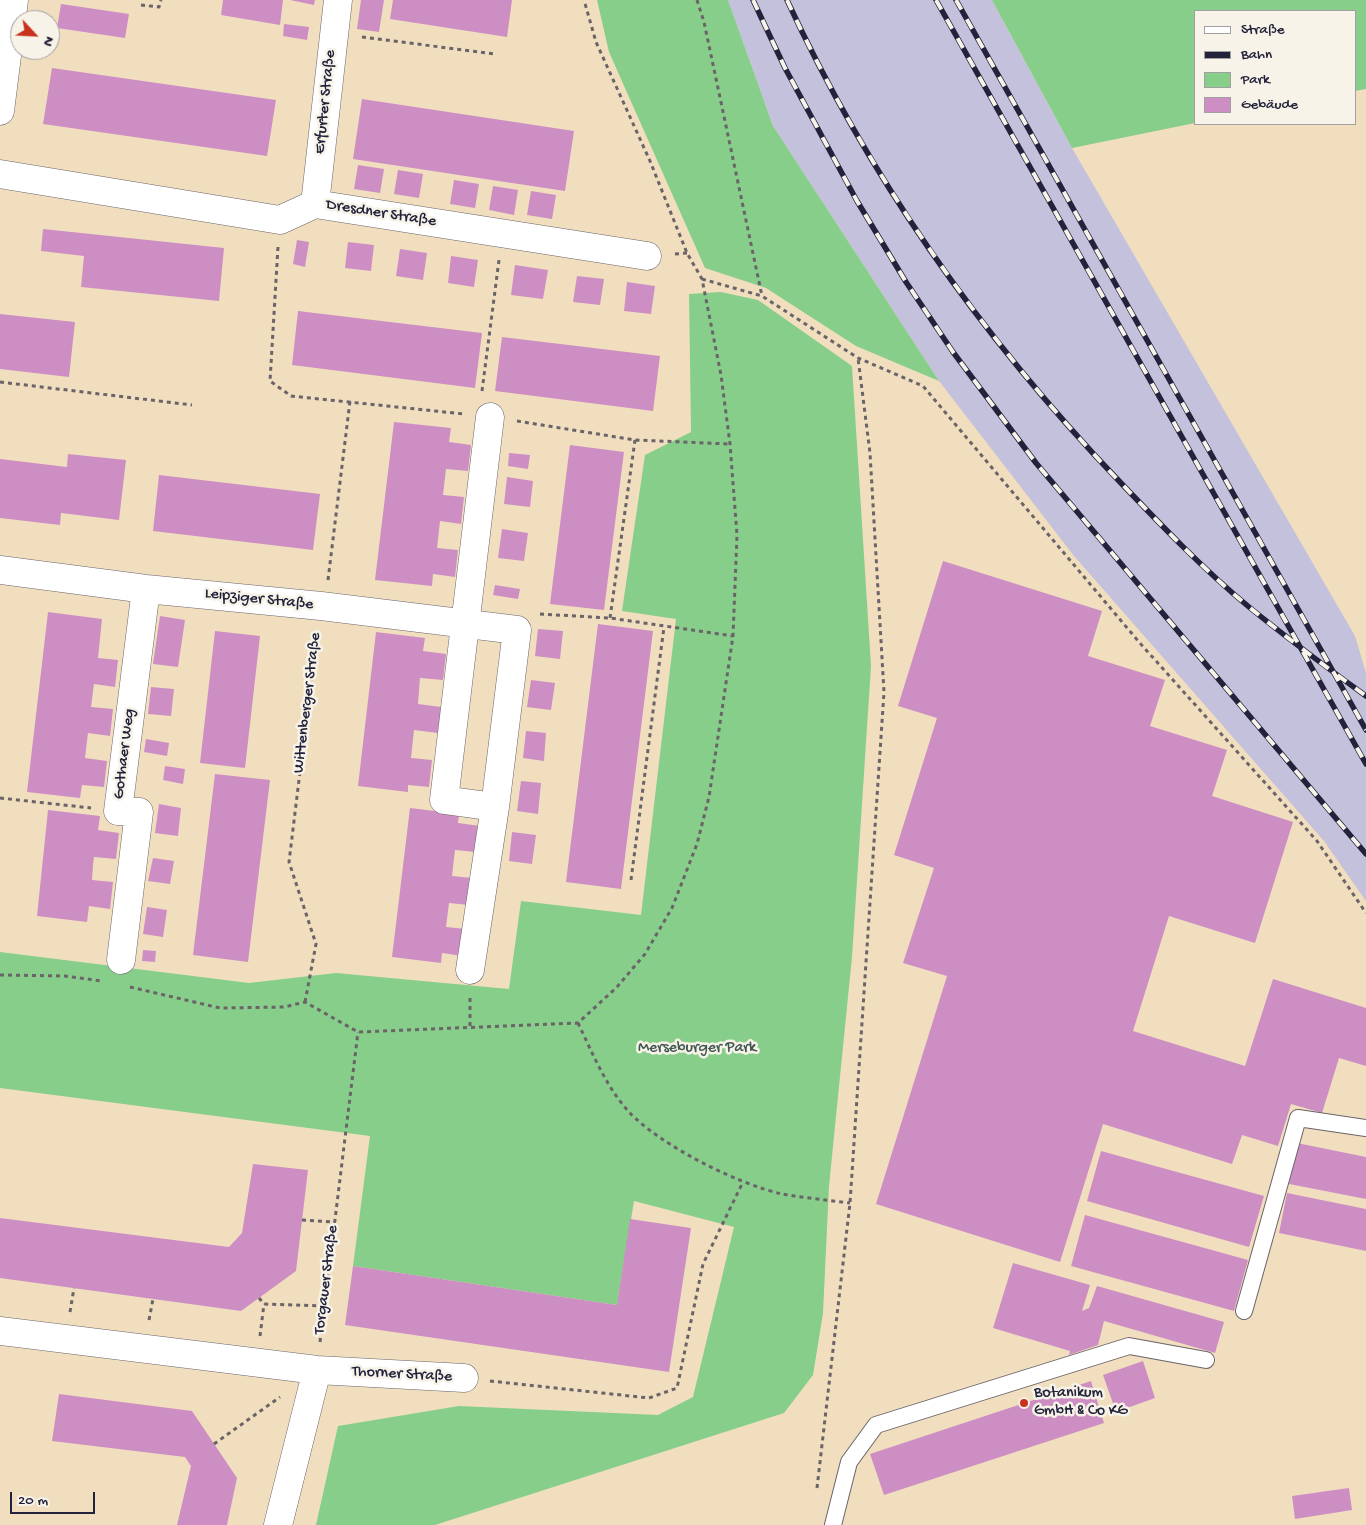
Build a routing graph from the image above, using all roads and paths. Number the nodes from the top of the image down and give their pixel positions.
1 (14, 0) edge
2 (161, 0) edge
3 (338, 0) edge
4 (584, 0) edge
5 (697, 0) edge
6 (141, 5) dead end
7 (334, 33) junction
8 (495, 54) dead end
9 (0, 112) edge
10 (0, 174) edge
11 (315, 204) junction
12 (280, 220) junction
13 (502, 233) junction
14 (647, 256) dead end
15 (702, 280) junction
16 (762, 296) junction
17 (858, 358) junction
18 (0, 382) edge
19 (291, 396) dead end
20 (350, 400) dead end
21 (192, 405) dead end
22 (485, 407) joint
23 (636, 440) dead end
24 (0, 570) edge
25 (146, 589) junction
26 (321, 606) junction
27 (610, 618) junction
28 (465, 624) junction
29 (664, 626) junction
30 (518, 630) junction
31 (733, 636) junction
32 (0, 798) edge
33 (495, 807) junction
34 (118, 811) junction
35 (631, 880) dead end
36 (1366, 913) edge
37 (470, 970) dead end
38 (116, 971) joint
39 (0, 975) edge
40 (128, 986) dead end
41 (305, 1002) junction
42 (578, 1023) junction
43 (358, 1032) junction
44 (1366, 1128) edge
45 (743, 1182) junction
46 (850, 1203) junction
47 (302, 1220) dead end
48 (335, 1222) junction
49 (259, 1298) dead end
50 (324, 1306) junction
51 (1244, 1311) dead end
52 (0, 1331) edge
53 (1206, 1360) dead end
54 (317, 1370) junction
55 (464, 1378) joint
56 (214, 1444) dead end
57 (817, 1490) dead end
58 (278, 1525) edge
59 (833, 1525) edge

1 - 9 street
2 - 6 path
3 - 7 street, Erfurter Straße
4 - 15 path
5 - 16 path
7 - 8 path
7 - 11 street, Erfurter Straße
10 - 12 street
11 - 12 street, Dresdner Straße
11 - 13 street, Dresdner Straße
12 - 19 path
13 - 14 street, Dresdner Straße
13 - 22 path
15 - 16 path
15 - 31 path
16 - 17 path
17 - 36 path
17 - 46 path
18 - 21 path
20 - 26 path, Wittenberger Straße
22 - 28 street
23 - 27 path
24 - 25 street, Leipziger Straße
25 - 26 street, Leipziger Straße
25 - 34 street, Gothaer Weg
26 - 28 street, Leipziger Straße
26 - 41 path, Wittenberger Straße
27 - 29 path
27 - 30 path
28 - 30 street, Leipziger Straße
28 - 33 street
29 - 31 path
29 - 35 path
30 - 33 street
31 - 42 path
32 - 34 path
33 - 37 street
34 - 38 street, Gothaer Weg
38 - 39 path
40 - 41 path
41 - 43 path
42 - 43 path
42 - 45 path
43 - 48 path, Torgauer Straße
44 - 51 lane
45 - 46 path
45 - 55 path, Thorner Straße
46 - 57 path
47 - 48 path
48 - 50 path, Torgauer Straße
49 - 50 path
50 - 54 path, Torgauer Straße
52 - 54 street, Thorner Straße
53 - 59 lane
54 - 55 street, Thorner Straße
54 - 56 path
54 - 58 street

